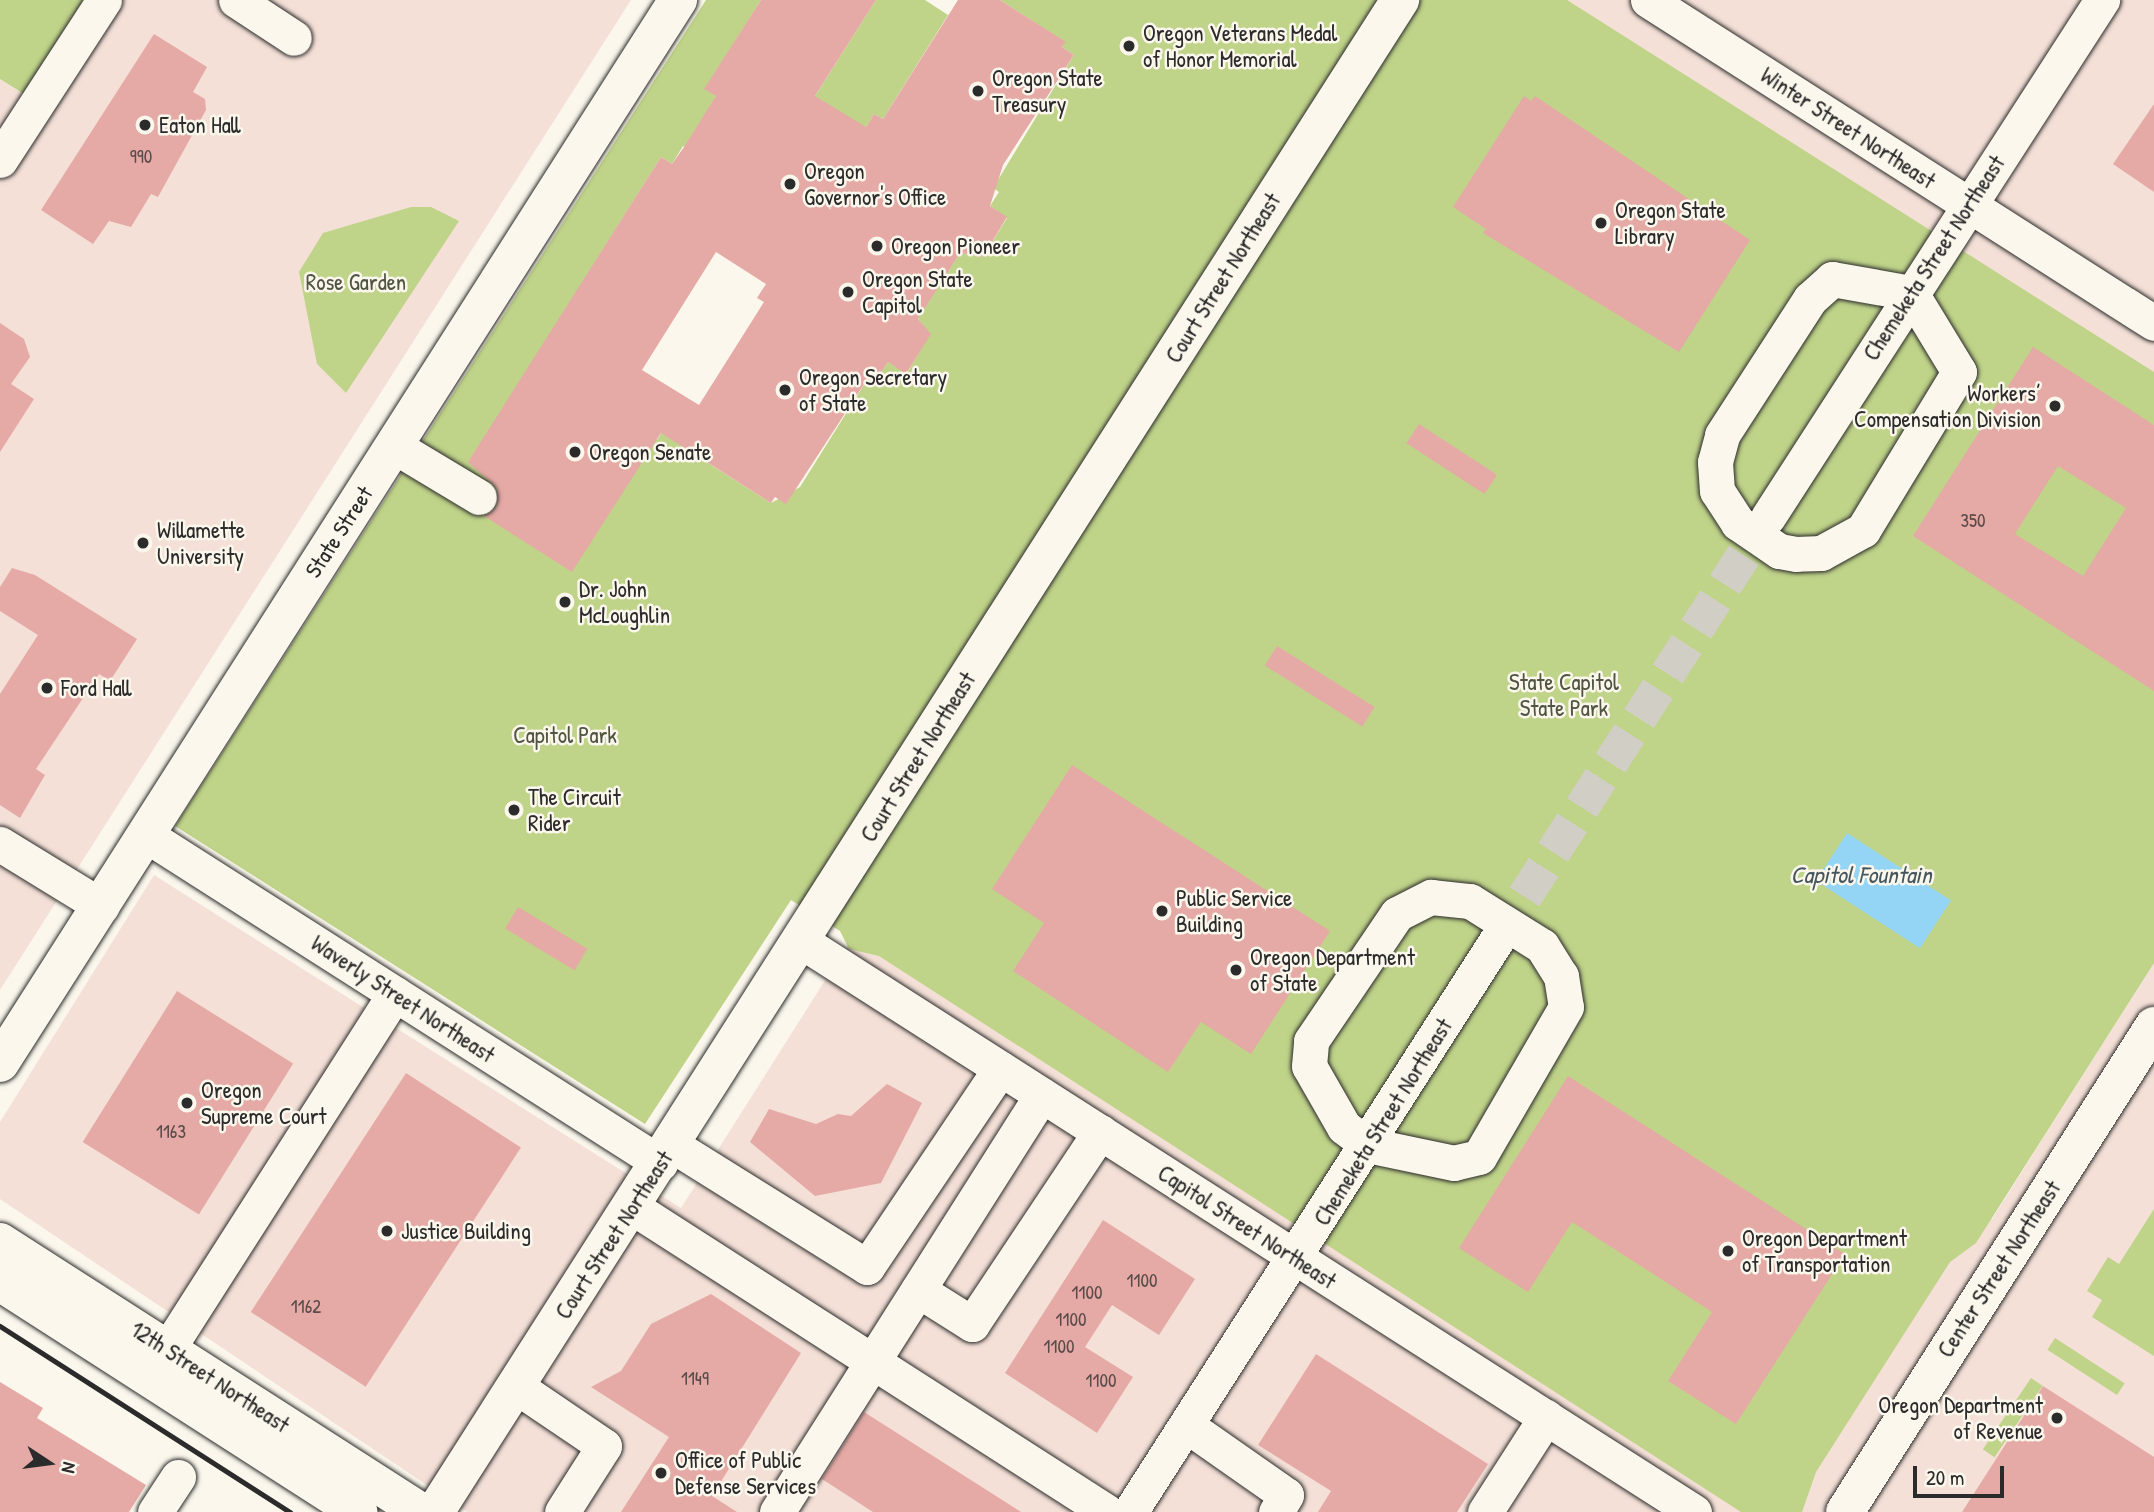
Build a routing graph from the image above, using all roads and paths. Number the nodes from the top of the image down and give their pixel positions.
1 (104, 0) edge
2 (236, 0) edge
3 (678, 0) edge
4 (1400, 0) edge
5 (1648, 0) edge
6 (2102, 0) edge
7 (294, 38) dead end
8 (0, 160) edge
9 (1967, 204) junction
10 (1910, 293) junction
11 (2154, 323) edge
12 (394, 446) junction
13 (479, 497) dead end
14 (1768, 517) tunnel mouth
15 (146, 835) junction
16 (0, 844) edge
17 (100, 906) junction
18 (801, 941) junction
19 (1496, 941) tunnel mouth
20 (395, 994) junction
21 (2154, 1026) edge
22 (0, 1063) edge
23 (2143, 1066) edge
24 (1000, 1069) junction
25 (1042, 1095) junction
26 (1100, 1132) junction
27 (1368, 1144) junction
28 (666, 1154) junction
29 (632, 1207) junction
30 (0, 1242) edge
31 (1297, 1258) junction
32 (0, 1282) edge
33 (918, 1290) junction
34 (167, 1350) junction
35 (873, 1361) junction
36 (517, 1387) junction
37 (1546, 1417) junction
38 (1186, 1424) junction
39 (178, 1477) dead end
40 (784, 1510) edge
41 (155, 1512) edge
42 (358, 1512) edge
43 (421, 1512) edge
44 (435, 1512) edge
45 (562, 1512) edge
46 (1107, 1512) edge
47 (1130, 1512) edge
48 (1276, 1512) edge
49 (1485, 1512) edge
50 (1694, 1512) edge
51 (1844, 1512) edge

1 - 8 street
2 - 7 street
3 - 12 main road, State Street
4 - 18 main road, Court Street Northeast
5 - 9 street, Winter Street Northeast
6 - 9 street, Chemeketa Street Northeast
9 - 10 street, Chemeketa Street Northeast
9 - 11 street, Winter Street Northeast
10 - 10 street
10 - 14 street, Chemeketa Street Northeast
12 - 13 street
12 - 15 main road, State Street
15 - 17 main road, State Street
15 - 20 street, Waverly Street Northeast
16 - 17 street
17 - 22 main road, State Street
18 - 24 street, Capitol Street Northeast
18 - 28 main road, Court Street Northeast
19 - 27 street, Chemeketa Street Northeast
20 - 28 street, Waverly Street Northeast
20 - 34 street
21 - 23 main road, Center Street Northeast
23 - 51 main road, Center Street Northeast
24 - 25 street, Capitol Street Northeast
24 - 28 street, Waverly Street Northeast
25 - 26 street, Capitol Street Northeast
25 - 33 street
26 - 31 street, Capitol Street Northeast
26 - 33 street
27 - 27 street
27 - 31 street, Chemeketa Street Northeast
28 - 29 main road, Court Street Northeast
29 - 35 street
29 - 36 main road, Court Street Northeast
30 - 34 main road, 12th Street Northeast
31 - 37 street, Capitol Street Northeast
31 - 38 street, Chemeketa Street Northeast
32 - 42 main road, 12th Street Northeast
33 - 35 street
34 - 43 main road, 12th Street Northeast
35 - 40 street
35 - 46 street
36 - 44 main road, Court Street Northeast
36 - 45 street
37 - 49 street
37 - 50 street, Capitol Street Northeast
38 - 47 street, Chemeketa Street Northeast
38 - 48 street
39 - 41 street

